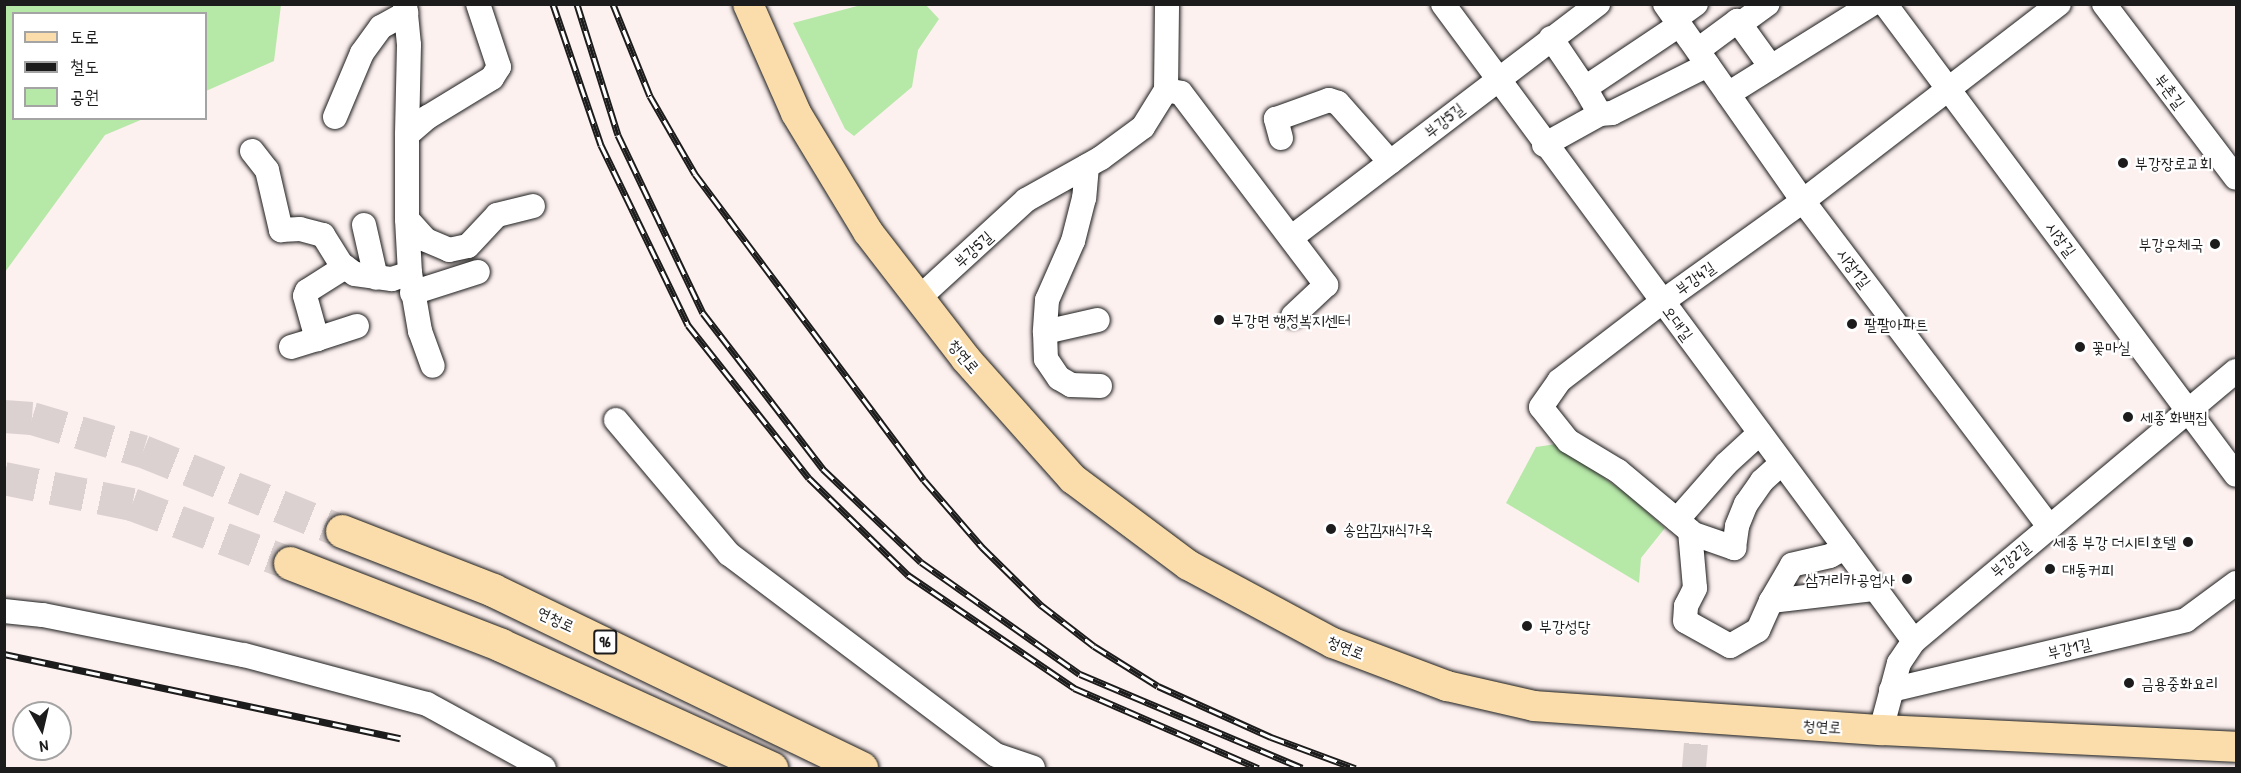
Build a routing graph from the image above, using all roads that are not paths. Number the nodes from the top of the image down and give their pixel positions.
1 (478, 4) edge
2 (748, 4) edge
3 (1167, 4) edge
4 (1443, 4) edge
5 (1598, 4) edge
6 (1696, 4) edge
7 (1768, 4) edge
8 (1872, 4) edge
9 (1886, 4) edge
10 (2059, 4) edge
11 (2104, 4) edge
12 (406, 9) edge
13 (1673, 16) edge
14 (1740, 24) junction
15 (1551, 39) junction
16 (1703, 58) junction
17 (1771, 67) junction
18 (1495, 80) junction
19 (1585, 88) junction
20 (1948, 88) junction
21 (1166, 90) junction
22 (1728, 94) junction
23 (1600, 114) junction
24 (335, 117) dead end
25 (407, 135) junction
26 (1281, 138) dead end
27 (1544, 145) junction
28 (252, 151) dead end
29 (2229, 151) edge
30 (1390, 162) junction
31 (1087, 166) junction
32 (2236, 178) edge
33 (1803, 201) junction
34 (533, 206) dead end
35 (407, 219) junction
36 (364, 225) dead end
37 (1292, 237) junction
38 (345, 267) junction
39 (478, 272) dead end
40 (376, 278) junction
41 (411, 283) junction
42 (919, 298) junction
43 (1662, 302) junction
44 (1293, 316) dead end
45 (1098, 320) dead end
46 (357, 326) dead end
47 (1045, 333) junction
48 (316, 339) junction
49 (291, 347) dead end
50 (433, 366) dead end
51 (2236, 371) edge
52 (1100, 386) dead end
53 (2188, 410) junction
54 (616, 420) dead end
55 (1760, 433) junction
56 (1782, 463) junction
57 (2236, 475) edge
58 (2049, 526) junction
59 (1684, 527) junction
60 (342, 531) tunnel mouth
61 (1845, 548) junction
62 (290, 563) tunnel mouth
63 (2236, 583) edge
64 (1875, 588) junction
65 (1771, 601) junction
66 (4, 611) edge
67 (1914, 641) junction
68 (1891, 690) junction
69 (1881, 730) junction
70 (2236, 747) edge
71 (544, 768) edge
72 (771, 768) edge
73 (861, 768) edge
74 (1033, 768) edge

1 - 25 street
2 - 42 main road, 청연로
3 - 21 street
4 - 18 street, 오대길
5 - 15 street, 부강5길
6 - 13 street
7 - 14 street
8 - 17 street
9 - 20 street, 시장길
10 - 20 street, 부강4길
11 - 29 street, 부촌길
12 - 24 street
12 - 25 street
13 - 16 street, 시장1길
13 - 19 street
14 - 16 street
14 - 17 street
15 - 18 street, 부강5길
15 - 19 street
16 - 22 street, 시장1길
16 - 23 street
17 - 22 street
18 - 27 street, 오대길
18 - 30 street, 부강5길
19 - 23 street
20 - 33 street, 부강4길
20 - 53 street, 시장길
21 - 31 street, 부강5길
21 - 37 street
22 - 33 street, 시장1길
23 - 27 street
25 - 35 street
26 - 30 street
27 - 43 street, 오대길
28 - 38 street
29 - 32 street, 부촌길
30 - 37 street, 부강5길
31 - 42 street, 부강5길
31 - 47 street
33 - 43 street, 부강4길
33 - 58 street, 시장1길
34 - 35 street
35 - 41 street
36 - 40 street
37 - 44 street
38 - 40 street
38 - 48 street
39 - 41 street
40 - 41 street
41 - 50 street
42 - 69 main road, 청연로
43 - 55 street, 오대길
43 - 59 street, 부강4길
45 - 47 street
46 - 48 street
47 - 52 street
48 - 49 street
51 - 53 street, 부강2길
53 - 57 street, 시장길
53 - 58 street, 부강2길
54 - 74 street
55 - 56 street, 오대길
55 - 59 street
56 - 59 street
56 - 61 street, 오대길
58 - 67 street, 부강2길
59 - 65 street
60 - 73 highway, 연청로 / 96
61 - 64 street, 오대길
61 - 65 street
62 - 72 highway
63 - 68 street, 부강1길
64 - 65 street
64 - 67 street, 오대길
66 - 71 street
67 - 68 street, 부강2길
68 - 69 street, 부강2길
69 - 70 main road, 청연로

